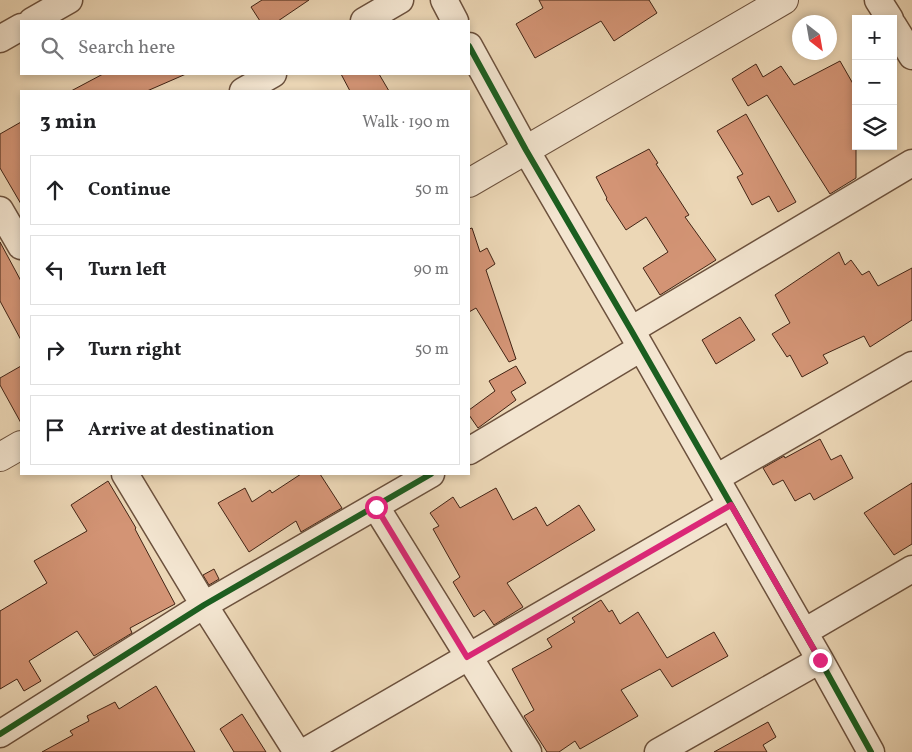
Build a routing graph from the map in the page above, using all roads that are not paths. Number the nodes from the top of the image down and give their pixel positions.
1 (69, 0) edge
2 (400, 0) edge
3 (444, 0) edge
4 (784, 0) edge
5 (878, 0) edge
6 (887, 15) edge
7 (31, 16) edge
8 (366, 20) edge
9 (454, 20) edge
10 (20, 24) edge
11 (897, 32) edge
12 (0, 39) edge
13 (470, 48) edge
14 (912, 56) edge
15 (271, 75) edge
16 (245, 90) edge
17 (526, 150) junction
18 (912, 163) edge
19 (470, 182) edge
20 (636, 339) junction
21 (912, 365) edge
22 (20, 446) edge
23 (470, 450) edge
24 (0, 457) edge
25 (126, 475) edge
26 (429, 475) edge
27 (716, 478) junction
28 (731, 505) junction
29 (376, 507) junction
30 (912, 568) edge
31 (204, 605) junction
32 (804, 632) junction
33 (467, 657) junction
34 (820, 660) junction
35 (0, 734) edge
36 (0, 748) edge
37 (2, 752) edge
38 (297, 752) edge
39 (304, 752) edge
40 (528, 752) edge
41 (658, 752) edge
42 (871, 752) edge

1 - 7 street
2 - 8 street
3 - 9 street
4 - 17 street
5 - 6 street
10 - 12 street
11 - 14 street
13 - 17 street
15 - 16 street
17 - 19 street
17 - 20 street
18 - 20 street
20 - 23 street
20 - 27 street
21 - 27 street
22 - 24 street
25 - 31 street
26 - 29 street
27 - 28 street
28 - 32 street
28 - 33 street
29 - 31 street
29 - 33 street
30 - 32 street
31 - 35 street
31 - 38 street
32 - 34 street
33 - 39 street
33 - 40 street
34 - 41 street
34 - 42 street
36 - 37 street

